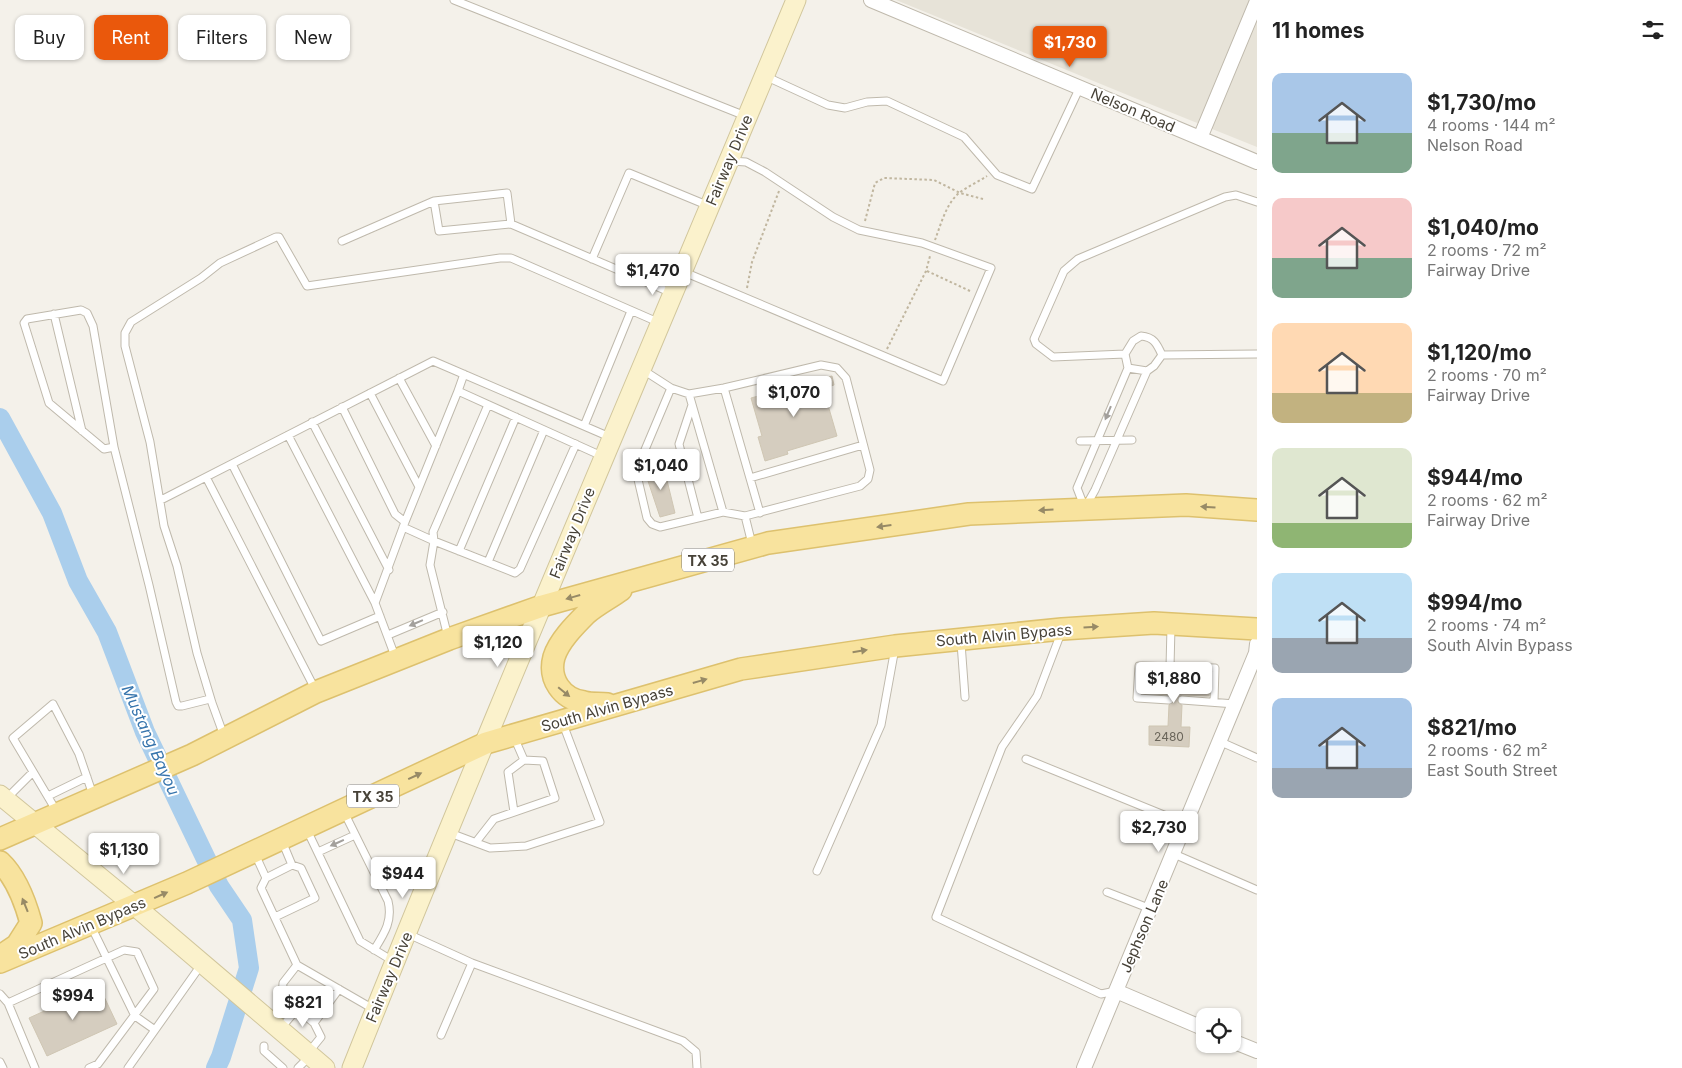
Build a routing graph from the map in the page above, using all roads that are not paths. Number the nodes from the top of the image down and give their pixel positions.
1 (454, 0) edge
2 (796, 0) edge
3 (871, 0) edge
4 (1257, 2) edge
5 (765, 76) junction
6 (1080, 87) junction
7 (748, 117) junction
8 (1200, 138) junction
9 (731, 161) junction
10 (1257, 162) edge
11 (434, 202) junction
12 (1257, 202) edge
13 (710, 206) junction
14 (511, 224) junction
15 (342, 241) dead end
16 (592, 259) junction
17 (682, 271) junction
18 (672, 293) junction
19 (631, 311) junction
20 (54, 314) junction
21 (660, 323) junction
22 (1125, 354) junction
23 (1257, 354) edge
24 (1162, 355) junction
25 (641, 368) junction
26 (1128, 368) junction
27 (1147, 371) junction
28 (464, 374) junction
29 (399, 378) junction
30 (671, 388) junction
31 (724, 388) junction
32 (458, 391) junction
33 (370, 393) junction
34 (689, 394) junction
35 (692, 404) junction
36 (488, 405) junction
37 (342, 407) junction
38 (516, 417) junction
39 (312, 422) junction
40 (584, 426) junction
41 (544, 430) junction
42 (82, 431) junction
43 (288, 435) junction
44 (612, 438) junction
45 (1132, 440) dead end
46 (1080, 441) dead end
47 (1096, 441) junction
48 (1116, 441) junction
49 (576, 444) junction
50 (863, 445) junction
51 (436, 446) junction
52 (114, 447) junction
53 (604, 457) junction
54 (232, 464) junction
55 (206, 477) junction
56 (750, 478) junction
57 (419, 487) junction
58 (162, 500) junction
59 (1084, 508) junction
60 (1257, 510) edge
61 (722, 512) junction
62 (760, 513) junction
63 (745, 516) junction
64 (698, 518) junction
65 (404, 525) junction
66 (434, 541) junction
67 (753, 547) junction
68 (459, 551) junction
69 (488, 562) junction
70 (388, 570) junction
71 (636, 580) junction
72 (375, 603) junction
73 (542, 606) junction
74 (443, 612) junction
75 (380, 616) junction
76 (1171, 624) junction
77 (1062, 629) junction
78 (1257, 629) edge
79 (388, 635) junction
80 (449, 639) junction
81 (961, 639) junction
82 (1257, 644) edge
83 (895, 646) junction
84 (396, 660) junction
85 (1168, 669) junction
86 (316, 692) junction
87 (965, 697) dead end
88 (1167, 698) dead end
89 (1183, 698) dead end
90 (210, 699) junction
91 (1214, 701) junction
92 (619, 704) junction
93 (1236, 704) junction
94 (562, 721) junction
95 (513, 735) junction
96 (224, 737) junction
97 (1221, 742) junction
98 (486, 743) junction
99 (1257, 758) edge
100 (1026, 759) dead end
101 (524, 760) junction
102 (33, 772) junction
103 (87, 777) junction
104 (3, 797) edge
105 (94, 798) junction
106 (53, 805) junction
107 (343, 810) junction
108 (514, 812) junction
109 (34, 824) junction
110 (1186, 824) junction
111 (306, 827) junction
112 (449, 833) junction
113 (355, 835) junction
114 (0, 839) edge
115 (281, 839) junction
116 (476, 842) junction
117 (254, 852) junction
118 (318, 852) junction
119 (1174, 854) junction
120 (0, 862) edge
121 (292, 865) junction
122 (817, 870) dead end
123 (266, 878) junction
124 (1257, 890) edge
125 (1107, 892) dead end
126 (135, 906) junction
127 (1151, 909) junction
128 (275, 917) junction
129 (90, 925) junction
130 (407, 934) junction
131 (374, 950) junction
132 (0, 957) edge
133 (105, 959) junction
134 (0, 962) edge
135 (394, 962) junction
136 (472, 963) junction
137 (202, 964) junction
138 (297, 965) junction
139 (339, 989) junction
140 (1116, 991) junction
141 (0, 994) edge
142 (8, 1003) junction
143 (296, 1009) junction
144 (375, 1010) junction
145 (135, 1016) junction
146 (314, 1023) junction
147 (1196, 1025) edge
148 (155, 1030) junction
149 (279, 1030) junction
150 (442, 1034) dead end
151 (1241, 1045) edge
152 (264, 1046) dead end
153 (1257, 1051) edge
154 (305, 1059) edge
155 (0, 1062) edge
156 (3, 1068) edge
157 (35, 1068) edge
158 (89, 1068) edge
159 (128, 1068) edge
160 (283, 1068) edge
161 (325, 1068) edge
162 (352, 1068) edge
163 (697, 1068) edge
164 (1084, 1068) edge

1 - 7 lane
2 - 5 street, Fairway Drive
3 - 6 street, Nelson Road
4 - 8 street
5 - 6 lane
5 - 7 street, Fairway Drive
6 - 8 street, Nelson Road
7 - 9 street, Fairway Drive
8 - 10 street, Nelson Road
9 - 13 street, Fairway Drive
9 - 17 lane
11 - 14 lane
11 - 14 lane
11 - 15 lane
12 - 22 lane
13 - 16 lane
13 - 17 street, Fairway Drive
14 - 16 lane
16 - 18 lane
17 - 18 street, Fairway Drive
18 - 21 street, Fairway Drive
19 - 21 lane
19 - 40 lane
19 - 58 lane
20 - 42 lane
20 - 42 lane
20 - 52 lane
21 - 25 street, Fairway Drive
22 - 24 lane
22 - 26 lane
23 - 24 lane
24 - 27 lane
25 - 30 lane
25 - 44 street, Fairway Drive
26 - 27 lane
26 -> 47 lane
27 - 48 lane
28 - 29 lane
28 - 32 lane
28 - 40 lane
29 - 33 lane
29 - 51 lane
30 - 34 lane
30 - 64 lane
31 - 34 lane
31 - 50 lane
31 - 56 lane
32 - 36 lane
32 - 51 lane
33 - 37 lane
33 - 57 lane
34 - 35 lane
35 - 61 lane
35 - 64 lane
36 - 38 lane
36 - 66 lane
37 - 39 lane
37 - 65 lane
38 - 41 lane
38 - 68 lane
39 - 43 lane
39 - 70 lane
40 - 44 lane
41 - 49 lane
41 - 69 lane
42 - 52 lane
43 - 54 lane
43 - 72 lane
44 - 53 street, Fairway Drive
45 - 48 lane
46 - 47 lane
47 - 48 lane
47 - 59 lane
48 - 59 lane
49 - 53 lane
49 - 69 lane
50 - 56 lane
50 - 62 lane
51 - 57 lane
52 - 90 lane
53 - 73 street, Fairway Drive
54 - 55 lane
54 - 75 lane
55 - 58 lane
55 - 86 lane
56 - 62 lane
57 - 65 lane
58 - 90 lane
60 -> 59 main road, TX 35
59 -> 67 main road, TX 35
61 - 63 lane
61 - 64 lane
62 - 63 lane
63 - 67 lane
65 - 66 lane
65 - 70 lane
66 - 68 lane
66 - 74 lane
67 - 71 main road, TX 35
68 - 69 lane
70 - 72 lane
71 -> 73 main road, TX 35
71 -> 92 main road
72 - 75 lane
73 - 80 main road, TX 35
73 - 98 street, Fairway Drive
74 -> 79 lane
74 - 80 lane
75 - 79 lane
77 -> 76 main road, South Alvin Bypass / TX 35
76 - 78 main road, South Alvin Bypass / TX 35
76 - 85 lane
77 - 81 main road, South Alvin Bypass / TX 35
77 - 140 lane
79 - 84 lane
80 - 84 main road, TX 35
81 - 83 main road, South Alvin Bypass / TX 35
81 - 87 lane
82 - 93 street, Jephson Lane
92 -> 83 main road, South Alvin Bypass / TX 35
83 - 122 lane
84 - 86 main road, TX 35
85 - 88 lane
85 - 91 lane
86 - 96 main road, TX 35
89 - 91 lane
90 - 96 lane
91 - 93 lane
92 - 94 main road, South Alvin Bypass / TX 35
93 - 97 street, Jephson Lane
94 - 95 main road, South Alvin Bypass / TX 35
94 - 116 lane
95 - 98 main road, South Alvin Bypass / TX 35
95 - 101 lane
96 - 105 main road, TX 35
97 - 99 lane
97 - 110 street, Jephson Lane
107 -> 98 main road, South Alvin Bypass / TX 35
98 - 112 street, Fairway Drive
100 - 110 lane
101 - 108 lane
101 - 108 lane
102 - 103 lane
102 - 104 lane
102 - 106 lane
103 - 105 lane
103 - 106 lane
104 - 109 street
105 - 106 main road, TX 35
106 - 109 main road, TX 35
107 - 111 main road, South Alvin Bypass / TX 35
107 - 113 lane
108 - 116 lane
109 - 114 main road, TX 35
109 - 126 street
110 - 119 street, Jephson Lane
111 - 115 main road, South Alvin Bypass / TX 35
111 - 118 lane
112 - 116 lane
112 - 130 street, Fairway Drive
113 -> 118 lane
113 - 131 lane
115 - 117 main road, South Alvin Bypass / TX 35
115 - 121 lane
117 - 123 lane
126 -> 117 main road, South Alvin Bypass / TX 35
118 - 131 lane
119 - 124 lane
119 - 127 street, Jephson Lane
132 -> 120 main road
121 - 123 lane
121 - 128 lane
123 - 128 lane
125 - 127 lane
126 - 129 main road, South Alvin Bypass / TX 35
126 - 137 street
127 - 140 street, Jephson Lane
128 - 138 lane
129 - 133 lane
129 - 134 main road, South Alvin Bypass / TX 35
130 - 135 street, Fairway Drive
130 - 136 lane
131 - 135 lane
133 - 142 lane
133 - 145 lane
133 - 145 lane
135 - 144 street, Fairway Drive
136 - 150 lane
136 - 163 lane
137 - 148 lane
137 - 149 street
138 - 139 lane
138 - 143 lane
139 - 144 lane
139 - 146 lane
140 - 147 street
140 - 164 street, Jephson Lane
141 - 142 lane
142 - 157 lane
143 - 146 lane
143 - 149 lane
144 - 162 street, Fairway Drive
145 - 148 lane
145 - 158 lane
146 - 154 lane
148 - 159 lane
149 - 154 street
151 - 153 street
152 - 160 lane
154 - 161 street
155 - 156 lane

